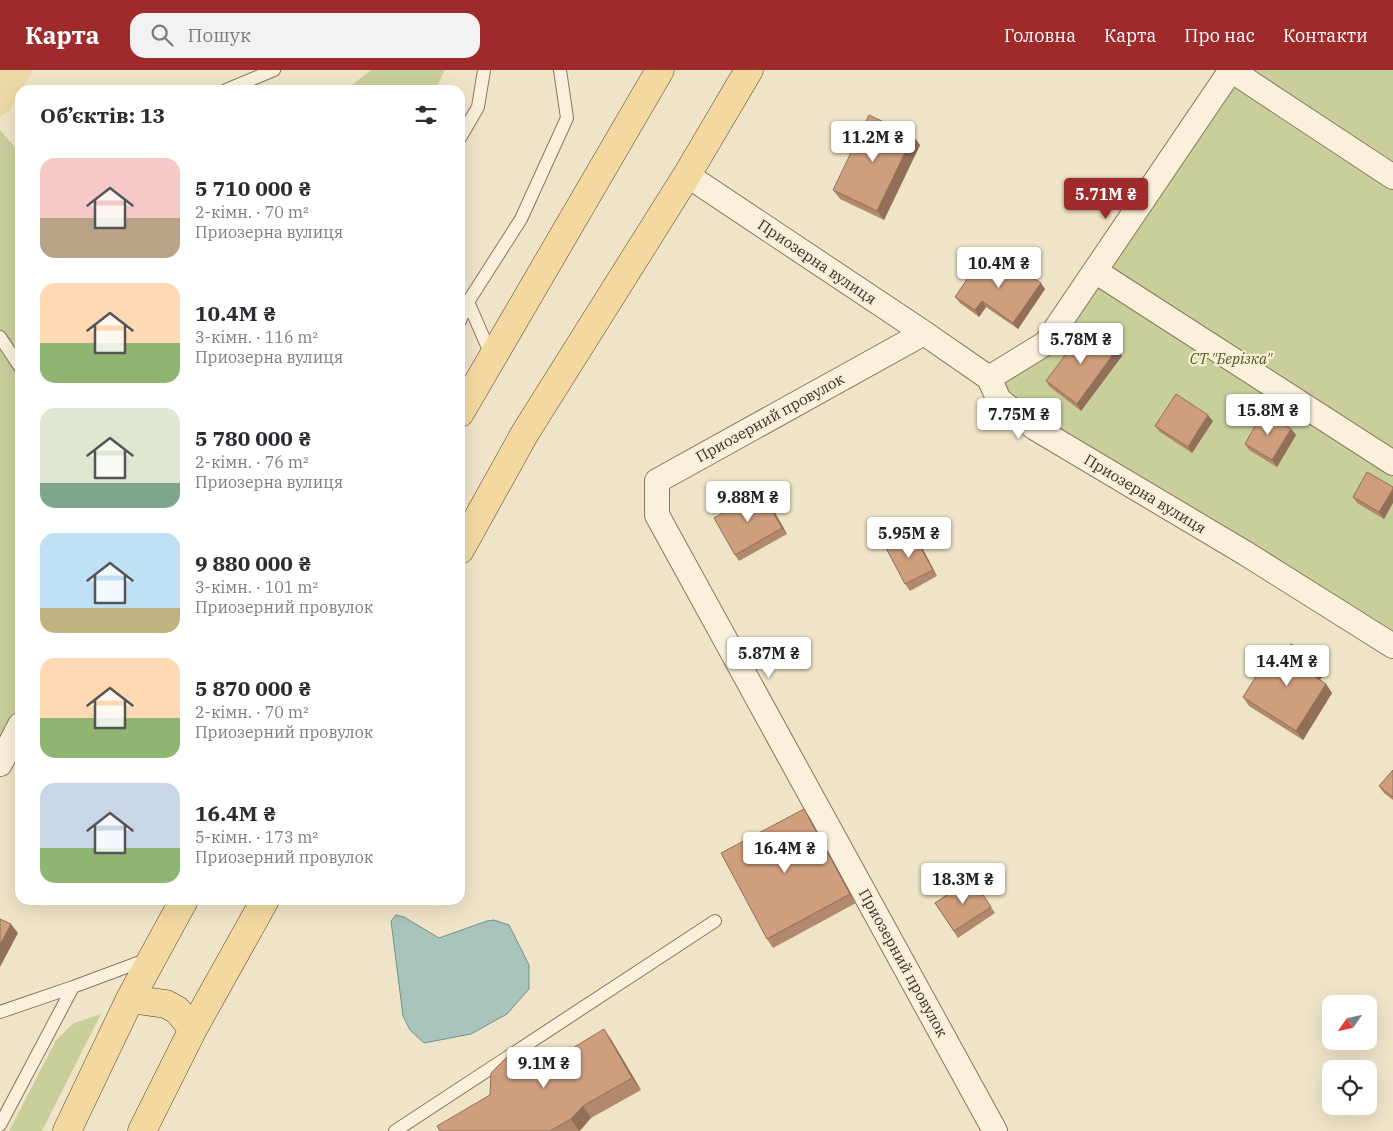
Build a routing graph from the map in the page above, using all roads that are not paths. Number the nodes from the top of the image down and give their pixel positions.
1 (274, 70) edge
2 (484, 70) edge
3 (560, 70) edge
4 (660, 70) edge
5 (750, 70) edge
6 (1231, 70) edge
7 (238, 85) edge
8 (465, 130) edge
9 (687, 175) junction
10 (1393, 177) edge
11 (1095, 271) junction
12 (468, 302) junction
13 (465, 309) edge
14 (924, 332) junction
15 (0, 337) edge
16 (492, 358) junction
17 (15, 360) edge
18 (989, 378) junction
19 (465, 404) edge
20 (1393, 463) edge
21 (465, 541) edge
22 (1393, 646) edge
23 (15, 735) edge
24 (0, 764) edge
25 (181, 905) edge
26 (262, 905) edge
27 (715, 921) dead end
28 (153, 957) junction
29 (73, 987) junction
30 (130, 999) junction
31 (0, 1012) edge
32 (193, 1029) junction
33 (0, 1126) edge
34 (67, 1131) edge
35 (142, 1131) edge
36 (395, 1131) edge
37 (995, 1131) edge

1 - 7 lane
2 - 8 lane
3 - 12 lane
4 - 16 main road
5 - 9 main road
6 - 10 street
6 - 11 street
9 - 14 street, Приозерна вулиця
9 - 21 main road
11 - 18 street
11 - 20 street
12 - 13 lane
12 - 16 lane
14 - 18 street, Приозерна вулиця
14 - 37 street, Приозерний провулок
15 - 17 lane
16 - 19 main road
18 - 22 street, Приозерна вулиця
23 - 24 street
25 - 28 main road
26 - 32 main road
27 - 36 lane
28 - 29 lane
28 - 30 main road
29 - 31 lane
29 - 33 lane
30 - 32 main road
30 - 34 main road
32 - 35 main road

